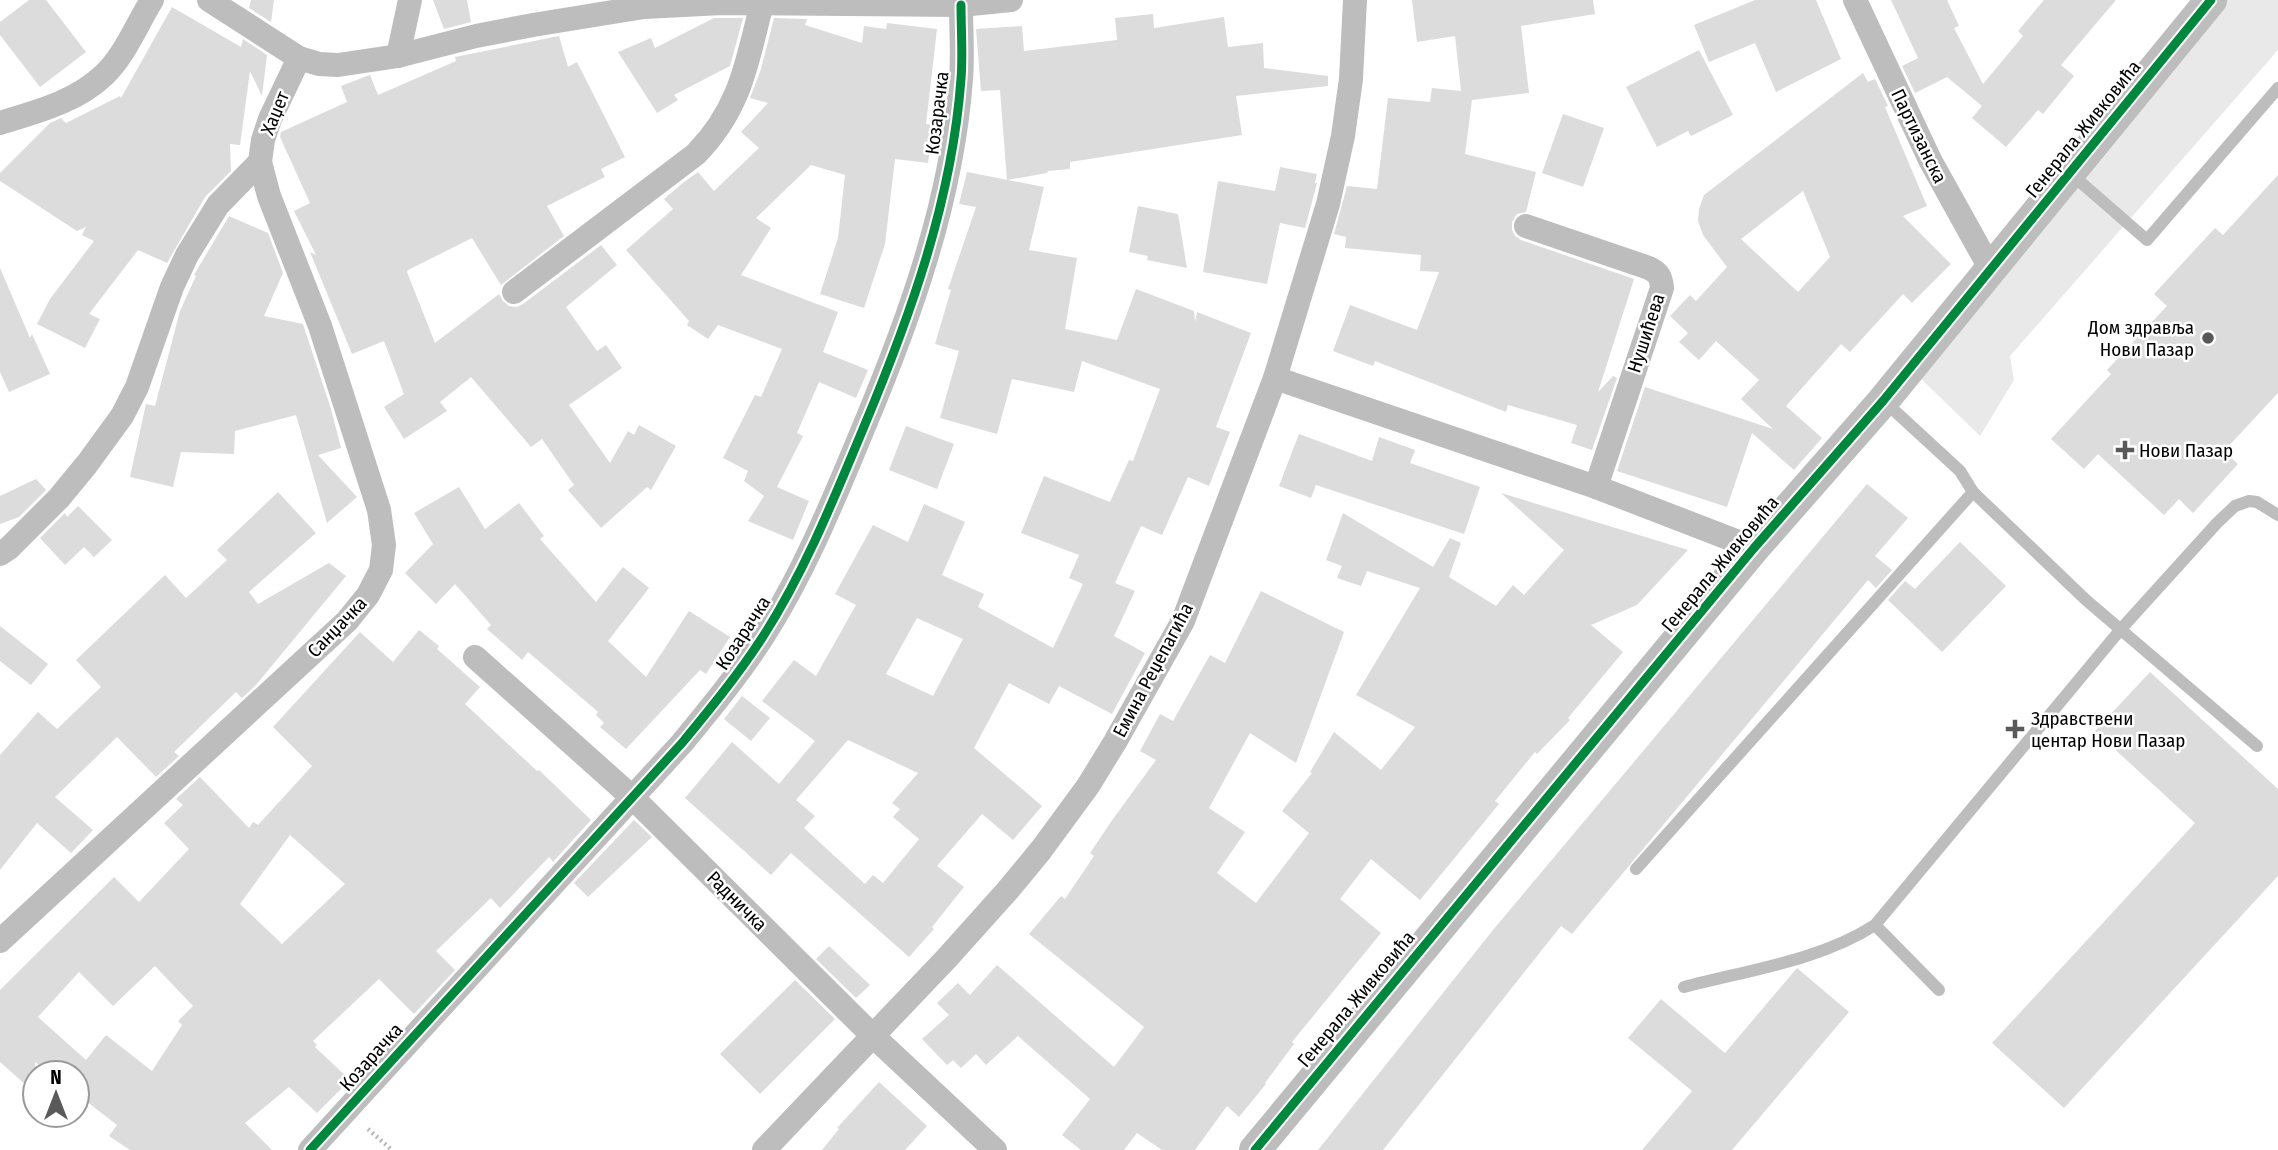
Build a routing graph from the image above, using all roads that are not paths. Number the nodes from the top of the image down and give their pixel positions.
1 (152, 0) edge
2 (209, 0) edge
3 (410, 0) edge
4 (1012, 0) edge
5 (1355, 0) edge
6 (1854, 0) edge
7 (2211, 0) edge
8 (644, 3) edge
9 (762, 3) junction
10 (961, 5) junction
11 (398, 56) junction
12 (299, 58) junction
13 (2278, 88) edge
14 (0, 123) edge
15 (260, 162) junction
16 (2070, 173) junction
17 (1526, 226) dead end
18 (1990, 268) junction
19 (514, 292) dead end
20 (1275, 378) junction
21 (1883, 401) junction
22 (1596, 487) junction
23 (1973, 492) junction
24 (2278, 515) edge
25 (1754, 548) junction
26 (0, 554) edge
27 (2121, 629) junction
28 (475, 657) dead end
29 (2257, 746) dead end
30 (633, 798) junction
31 (1636, 869) dead end
32 (1875, 925) junction
33 (0, 941) edge
34 (1684, 986) dead end
35 (1939, 990) dead end
36 (872, 1035) junction
37 (310, 1150) edge
38 (764, 1150) edge
39 (995, 1150) edge
40 (1255, 1150) edge

1 - 14 street
2 - 12 street
3 - 11 street
4 - 10 street
5 - 20 street, Емина Реџепагића
6 - 18 street, Партизанска
7 - 16 street, Генерала Живковића
8 - 9 street
8 - 11 street
9 - 10 street
9 - 19 street
10 - 30 street, Козарачка
11 - 12 street
12 - 15 street, Хаџет
13 - 16 lane
15 - 26 street, Хаџет
15 - 33 street, Санџачка
16 - 18 street, Генерала Живковића
17 - 22 street, Нушићева
18 - 21 street, Генерала Живковића
20 - 22 street
20 - 36 street, Емина Реџепагића
21 - 23 lane
21 - 25 street, Генерала Живковића
22 - 25 street
23 - 27 lane
23 - 31 lane
24 - 27 lane
25 - 40 street, Генерала Живковића
27 - 29 lane
27 - 32 lane
28 - 30 street, Радничка
30 - 36 street, Радничка
30 - 37 street, Козарачка
32 - 34 lane
32 - 35 lane
36 - 38 street, Емина Реџепагића
36 - 39 street, Радничка

